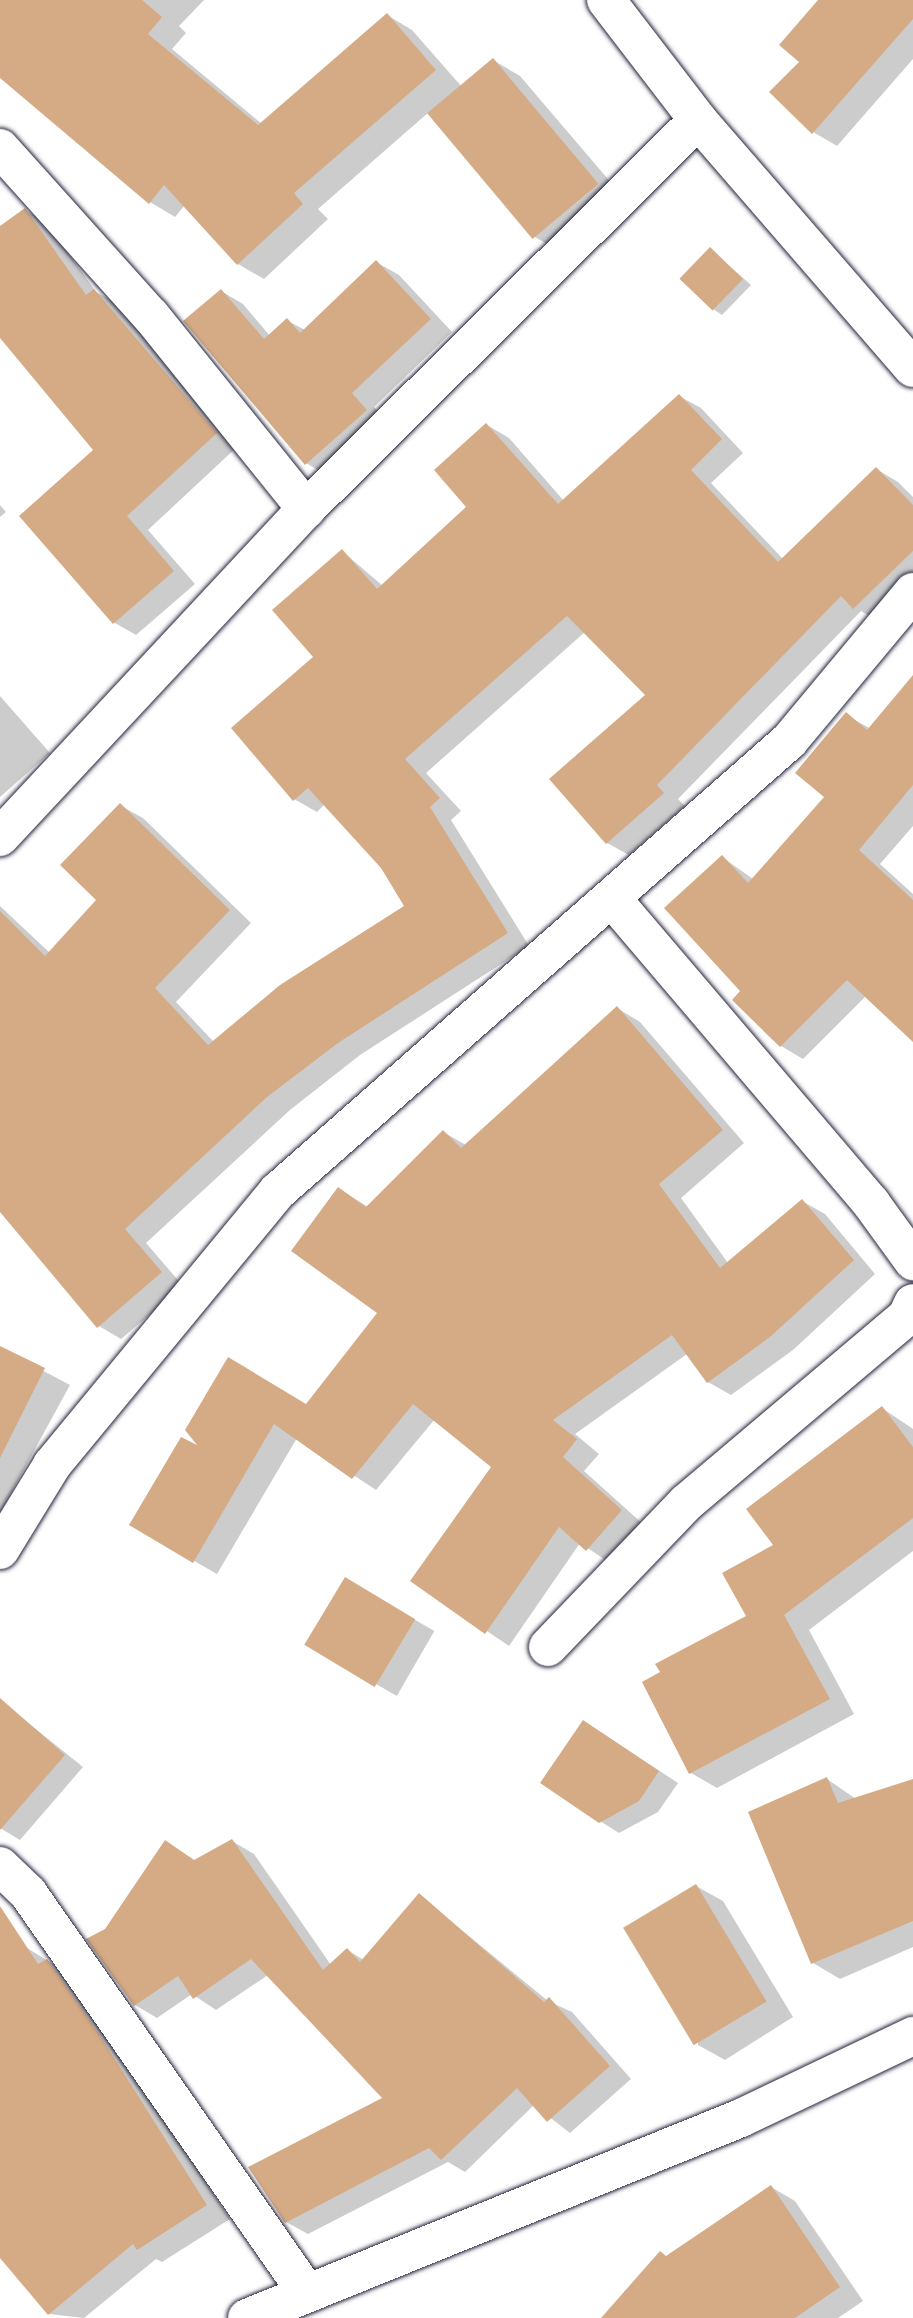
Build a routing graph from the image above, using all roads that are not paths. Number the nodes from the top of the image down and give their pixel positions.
1 (606, 0) edge
2 (698, 121) junction
3 (6, 164) edge
4 (913, 368) edge
5 (306, 509) junction
6 (913, 592) edge
7 (0, 837) edge
8 (614, 901) junction
9 (913, 1261) edge
10 (913, 1303) edge
11 (0, 1550) edge
12 (548, 1647) dead end
13 (0, 1866) edge
14 (913, 2036) edge
15 (306, 2292) junction
16 (248, 2318) edge

1 - 2 street
2 - 4 street
2 - 5 street
3 - 5 street
5 - 7 street
6 - 8 street
8 - 9 street
8 - 11 street
10 - 12 street
13 - 15 street
14 - 15 street
15 - 16 street

